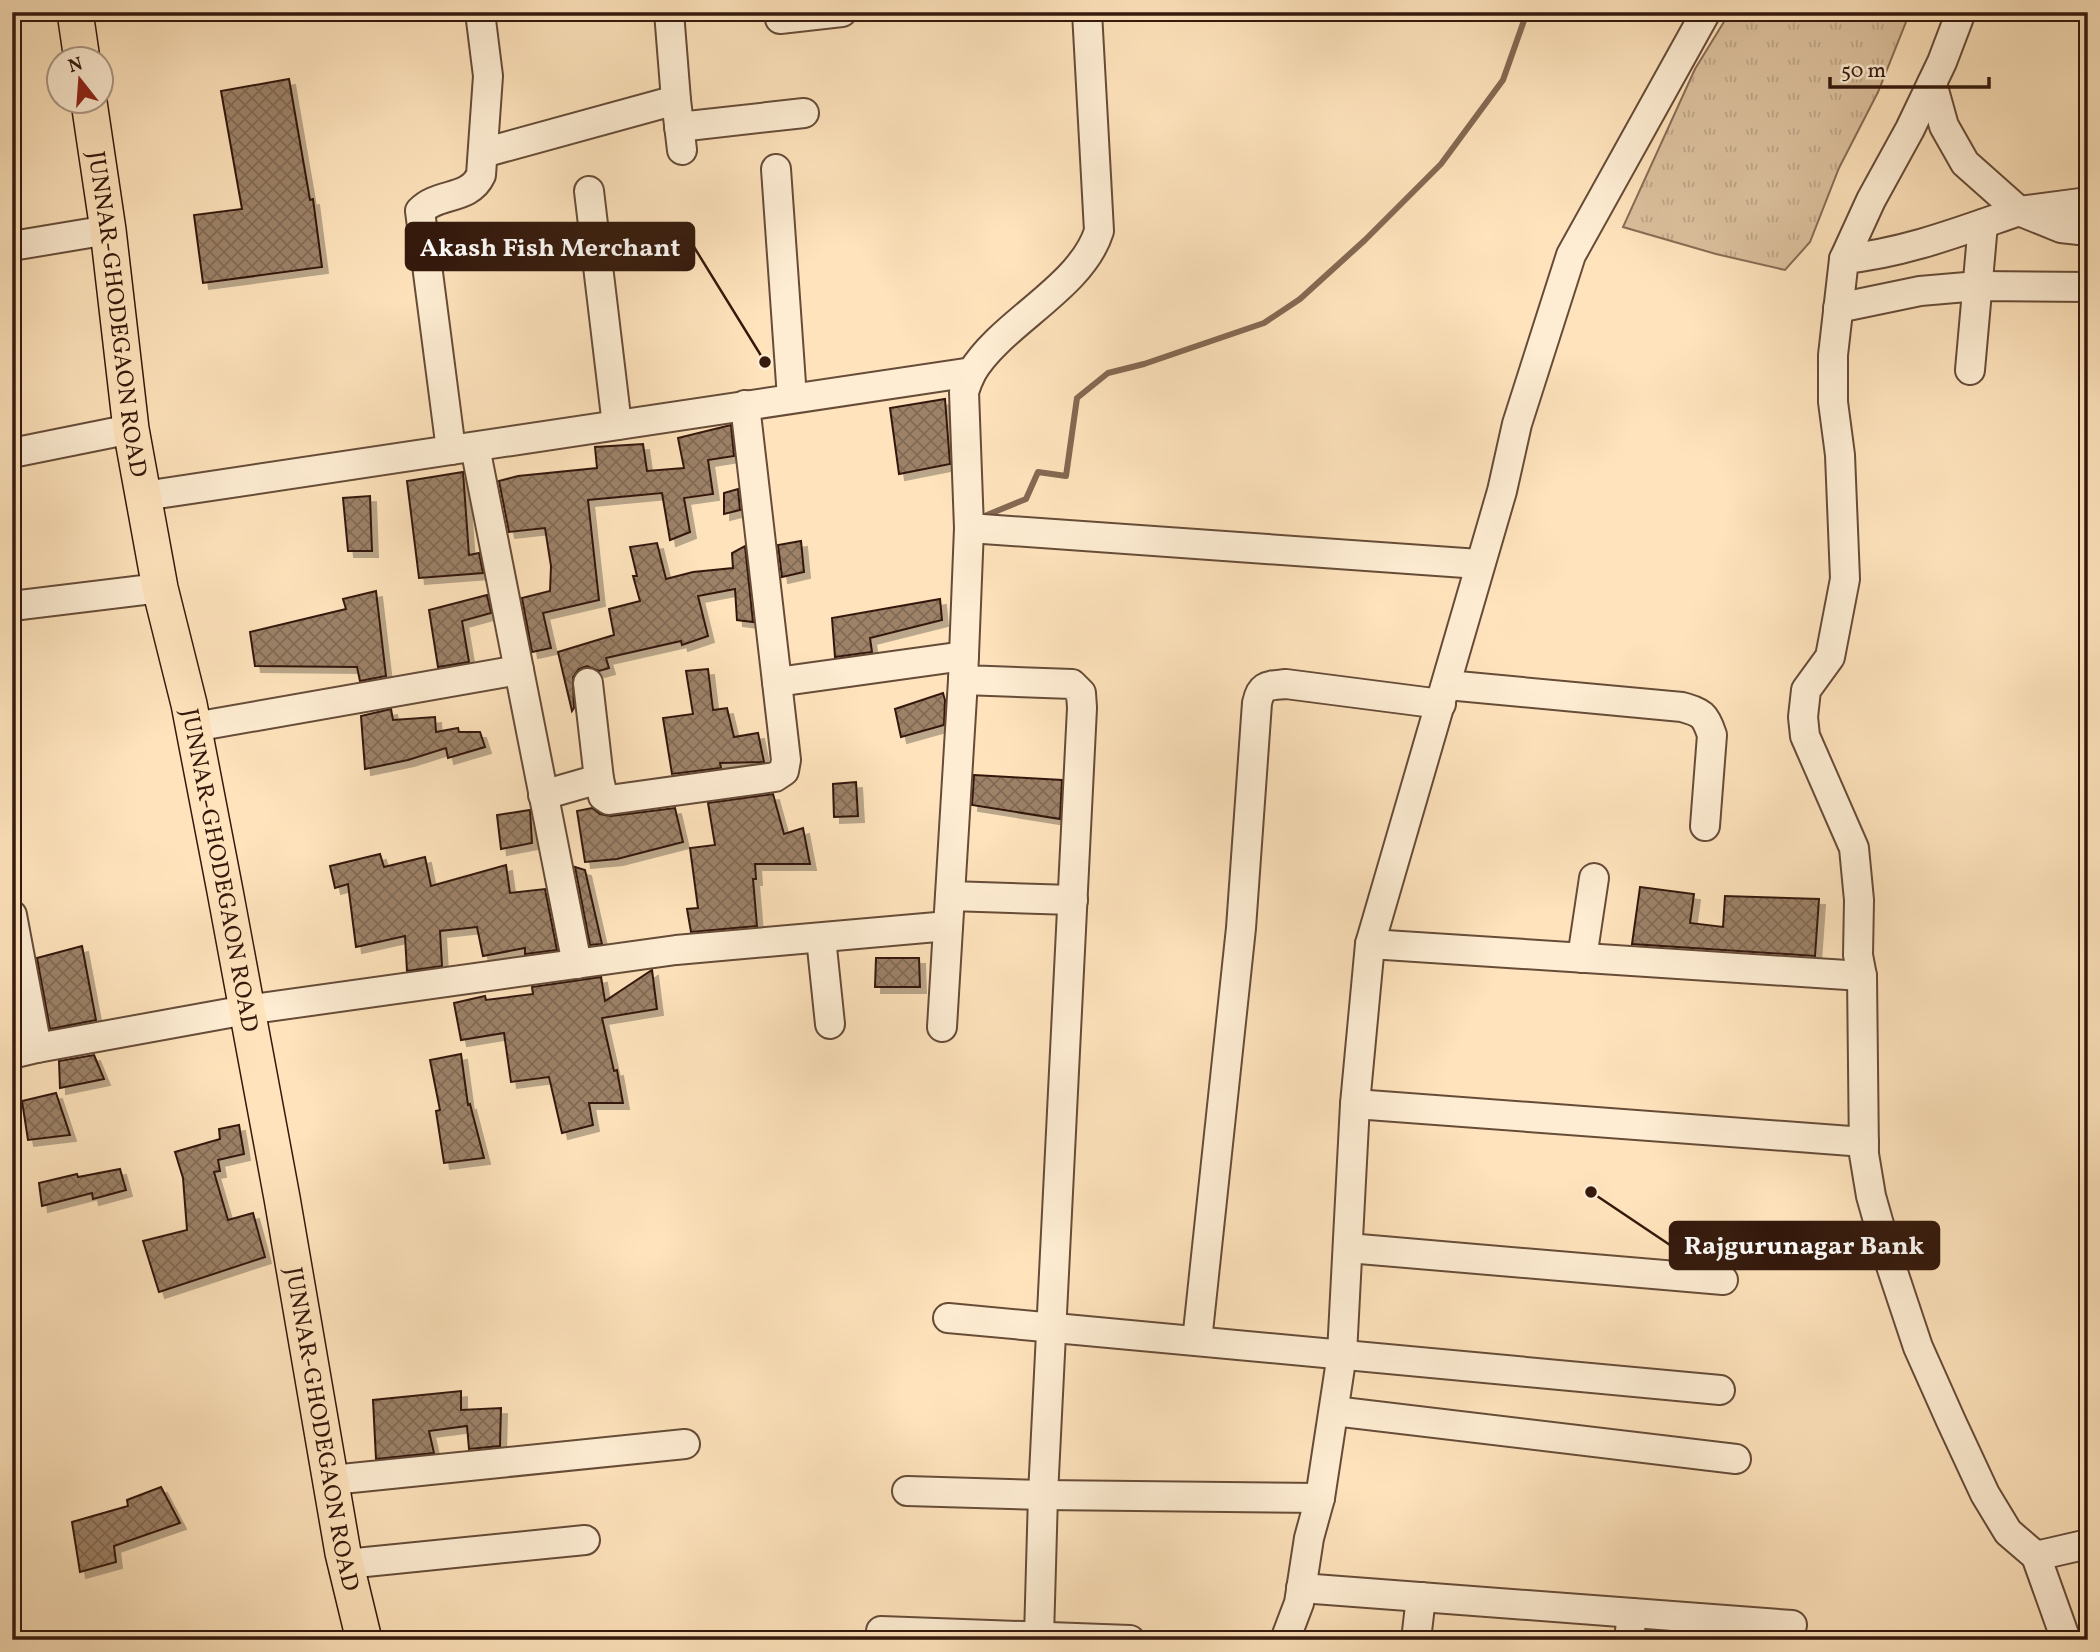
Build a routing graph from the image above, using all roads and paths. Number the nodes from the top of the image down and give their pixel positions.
1 (75, 12) edge
2 (480, 12) edge
3 (669, 12) edge
4 (1087, 12) edge
5 (1706, 12) edge
6 (1961, 12) edge
7 (849, 13) edge
8 (779, 19) dead end
9 (80, 46) edge
10 (1932, 83) junction
11 (804, 113) dead end
12 (91, 116) edge
13 (679, 125) junction
14 (483, 153) junction
15 (776, 169) dead end
16 (589, 191) dead end
17 (2088, 202) edge
18 (2019, 211) junction
19 (1983, 224) junction
20 (108, 230) junction
21 (2088, 231) edge
22 (12, 246) edge
23 (1844, 259) junction
24 (1978, 286) junction
25 (2088, 287) edge
26 (1838, 308) junction
27 (1970, 370) dead end
28 (972, 372) junction
29 (792, 398) junction
30 (745, 405) junction
31 (617, 425) junction
32 (131, 429) junction
33 (463, 449) junction
34 (12, 453) edge
35 (144, 496) junction
36 (970, 528) junction
37 (1479, 564) junction
38 (160, 589) junction
39 (12, 606) edge
40 (963, 668) junction
41 (519, 670) junction
42 (588, 682) dead end
43 (777, 682) junction
44 (1444, 694) junction
45 (194, 727) junction
46 (598, 779) junction
47 (543, 795) junction
48 (1705, 825) dead end
49 (1594, 878) dead end
50 (950, 897) junction
51 (1073, 900) junction
52 (12, 915) edge
53 (948, 926) junction
54 (821, 938) junction
55 (1370, 944) junction
56 (1582, 958) junction
57 (577, 964) junction
58 (1862, 976) junction
59 (246, 1010) junction
60 (830, 1024) dead end
61 (942, 1027) dead end
62 (25, 1051) edge
63 (1355, 1104) junction
64 (1864, 1142) junction
65 (1348, 1248) junction
66 (1723, 1280) dead end
67 (948, 1318) dead end
68 (1052, 1328) junction
69 (1197, 1341) junction
70 (1342, 1354) junction
71 (1720, 1390) dead end
72 (1334, 1411) junction
73 (685, 1444) dead end
74 (1736, 1459) dead end
75 (332, 1480) junction
76 (907, 1491) dead end
77 (1043, 1495) junction
78 (1320, 1498) junction
79 (585, 1540) dead end
80 (2088, 1544) edge
81 (2036, 1556) junction
82 (346, 1564) junction
83 (1301, 1588) junction
84 (1421, 1597) junction
85 (1792, 1625) dead end
86 (1631, 1627) edge
87 (1677, 1628) edge
88 (881, 1631) dead end
89 (1039, 1637) junction
90 (364, 1640) edge
91 (1130, 1640) edge
92 (1285, 1640) edge
93 (1416, 1640) edge
94 (2066, 1640) edge

1 - 9 main road
2 - 14 street
3 - 13 street
4 - 28 street
5 - 37 street
6 - 10 street
7 - 8 street
10 - 18 street
10 - 23 street
11 - 13 street
12 - 20 main road, JUNNAR-GHODEGAON ROAD
13 - 14 street
14 - 33 street
15 - 29 street
16 - 31 street
17 - 18 street
18 - 19 street
18 - 21 street
19 - 23 street
19 - 24 street
20 - 22 street
20 - 32 main road, JUNNAR-GHODEGAON ROAD
23 - 26 street
24 - 25 street
24 - 26 street
24 - 27 street
26 - 58 street
28 - 29 street
28 - 36 street
29 - 30 street
30 - 31 street
30 - 43 street
31 - 33 street
32 - 34 street
32 - 35 main road, JUNNAR-GHODEGAON ROAD
33 - 35 street
33 - 41 street
35 - 38 main road, JUNNAR-GHODEGAON ROAD
36 - 37 street
36 - 40 street
37 - 44 street
38 - 39 street
38 - 45 main road, JUNNAR-GHODEGAON ROAD
40 - 43 street
40 - 50 street
40 - 51 street
41 - 45 street
41 - 47 street
42 - 46 street
43 - 46 street
44 - 48 street
44 - 55 street
44 - 69 street
45 - 59 main road, JUNNAR-GHODEGAON ROAD
46 - 47 street
47 - 57 street
49 - 56 street
50 - 51 street
50 - 53 street
51 - 68 street
52 - 62 street
53 - 54 street
53 - 61 street
54 - 57 street
54 - 60 street
55 - 56 street
55 - 63 street
56 - 58 street
57 - 59 street
58 - 64 street
59 - 62 street
59 - 75 main road, JUNNAR-GHODEGAON ROAD
63 - 64 street
63 - 65 street
64 - 81 street
65 - 66 street
65 - 70 street
67 - 68 street
68 - 69 street
68 - 77 street
69 - 70 street
70 - 71 street
70 - 72 street
72 - 74 street
72 - 78 street
73 - 75 street
75 - 82 main road, JUNNAR-GHODEGAON ROAD
76 - 77 street
77 - 78 street
77 - 89 street
78 - 83 street
79 - 82 street
80 - 81 street
81 - 94 street
82 - 90 main road, JUNNAR-GHODEGAON ROAD
83 - 84 street
83 - 92 street
84 - 86 street
84 - 93 street
85 - 87 street
86 - 87 street
88 - 89 street
89 - 91 street

